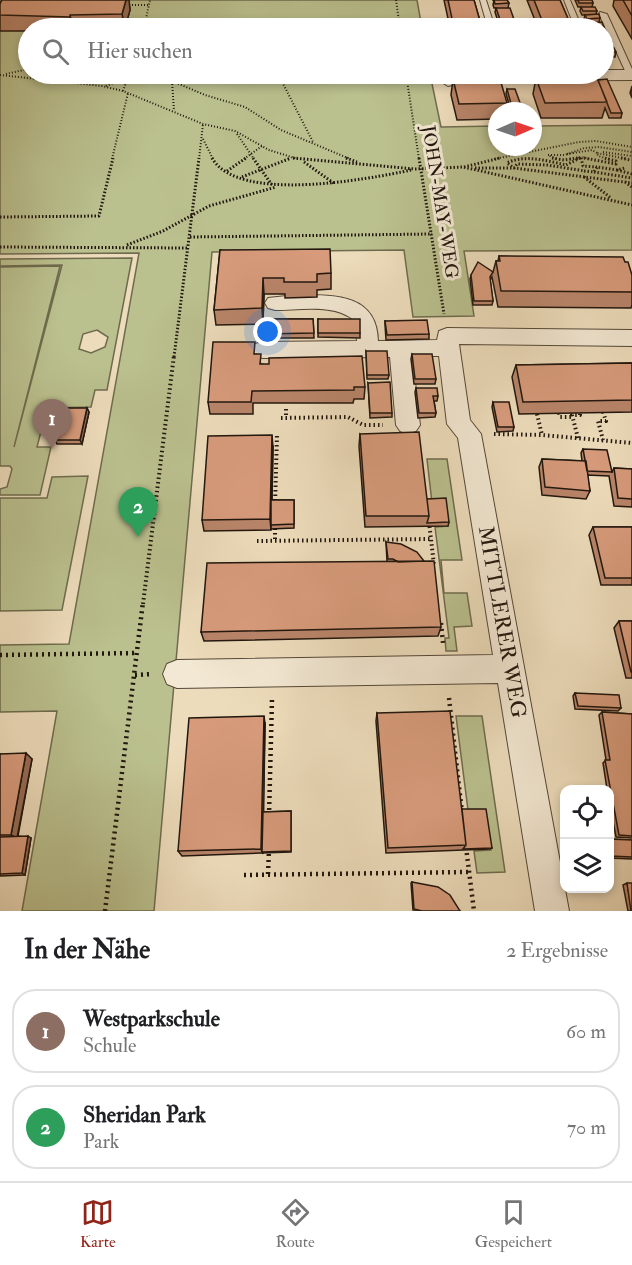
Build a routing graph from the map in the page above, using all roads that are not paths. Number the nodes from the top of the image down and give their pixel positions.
1 (483, 0) edge
2 (567, 0) edge
3 (603, 14) dead end
4 (489, 18) edge
5 (575, 18) edge
6 (605, 18) edge
7 (614, 38) edge
8 (614, 74) edge
9 (631, 75) edge
10 (274, 303) dead end
11 (632, 338) edge
12 (448, 342) junction
13 (400, 348) junction
14 (368, 349) junction
15 (263, 350) dead end
16 (408, 424) road end
17 (510, 669) junction
18 (177, 674) dead end
19 (552, 911) edge

1 - 4 lane
2 - 5 lane
3 - 6 lane
7 - 9 lane
8 - 9 street
10 - 14 street
11 - 12 street
12 - 13 street
12 - 17 street, MITTLERER WEG
13 - 14 street
13 - 16 street
14 - 15 street
17 - 18 street
17 - 19 street, MITTLERER WEG

